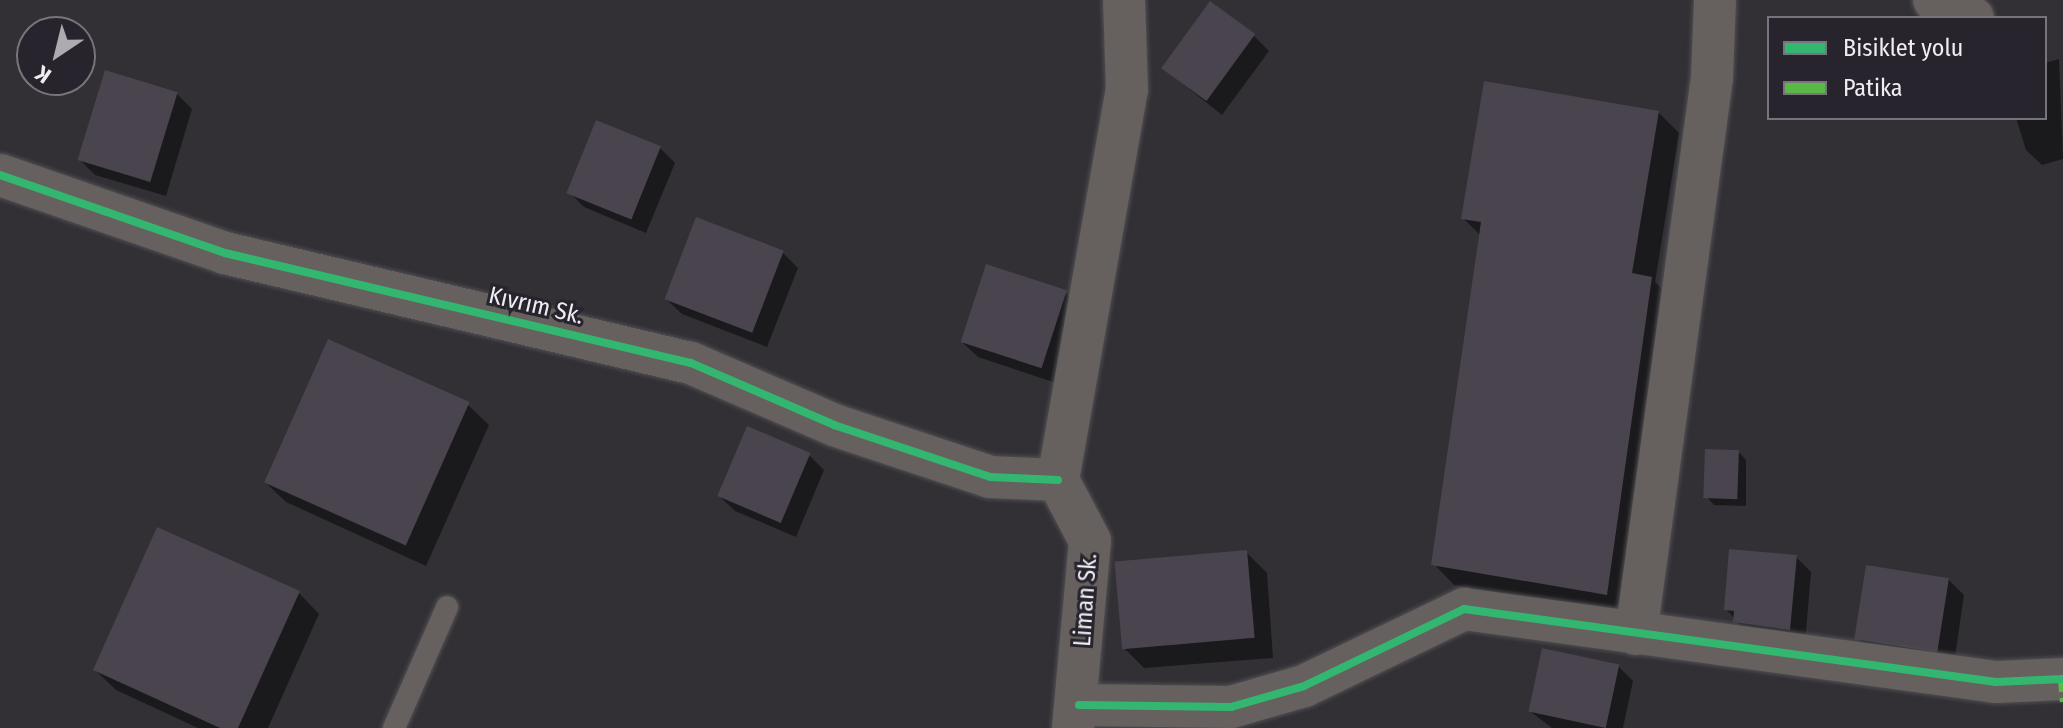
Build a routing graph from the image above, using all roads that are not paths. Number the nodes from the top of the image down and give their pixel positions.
1 (1124, 0) edge
2 (1715, 0) edge
3 (1934, 0) edge
4 (1969, 16) edge
5 (0, 175) edge
6 (1058, 480) junction
7 (447, 607) dead end
8 (1636, 634) junction
9 (2063, 679) edge
10 (1076, 717) edge
11 (394, 728) edge

1 - 6 street
2 - 8 street
3 - 4 street
5 - 6 street, Kıvrım Sk.
6 - 10 street, Liman Sk.
7 - 11 lane
8 - 9 street
8 - 10 street

